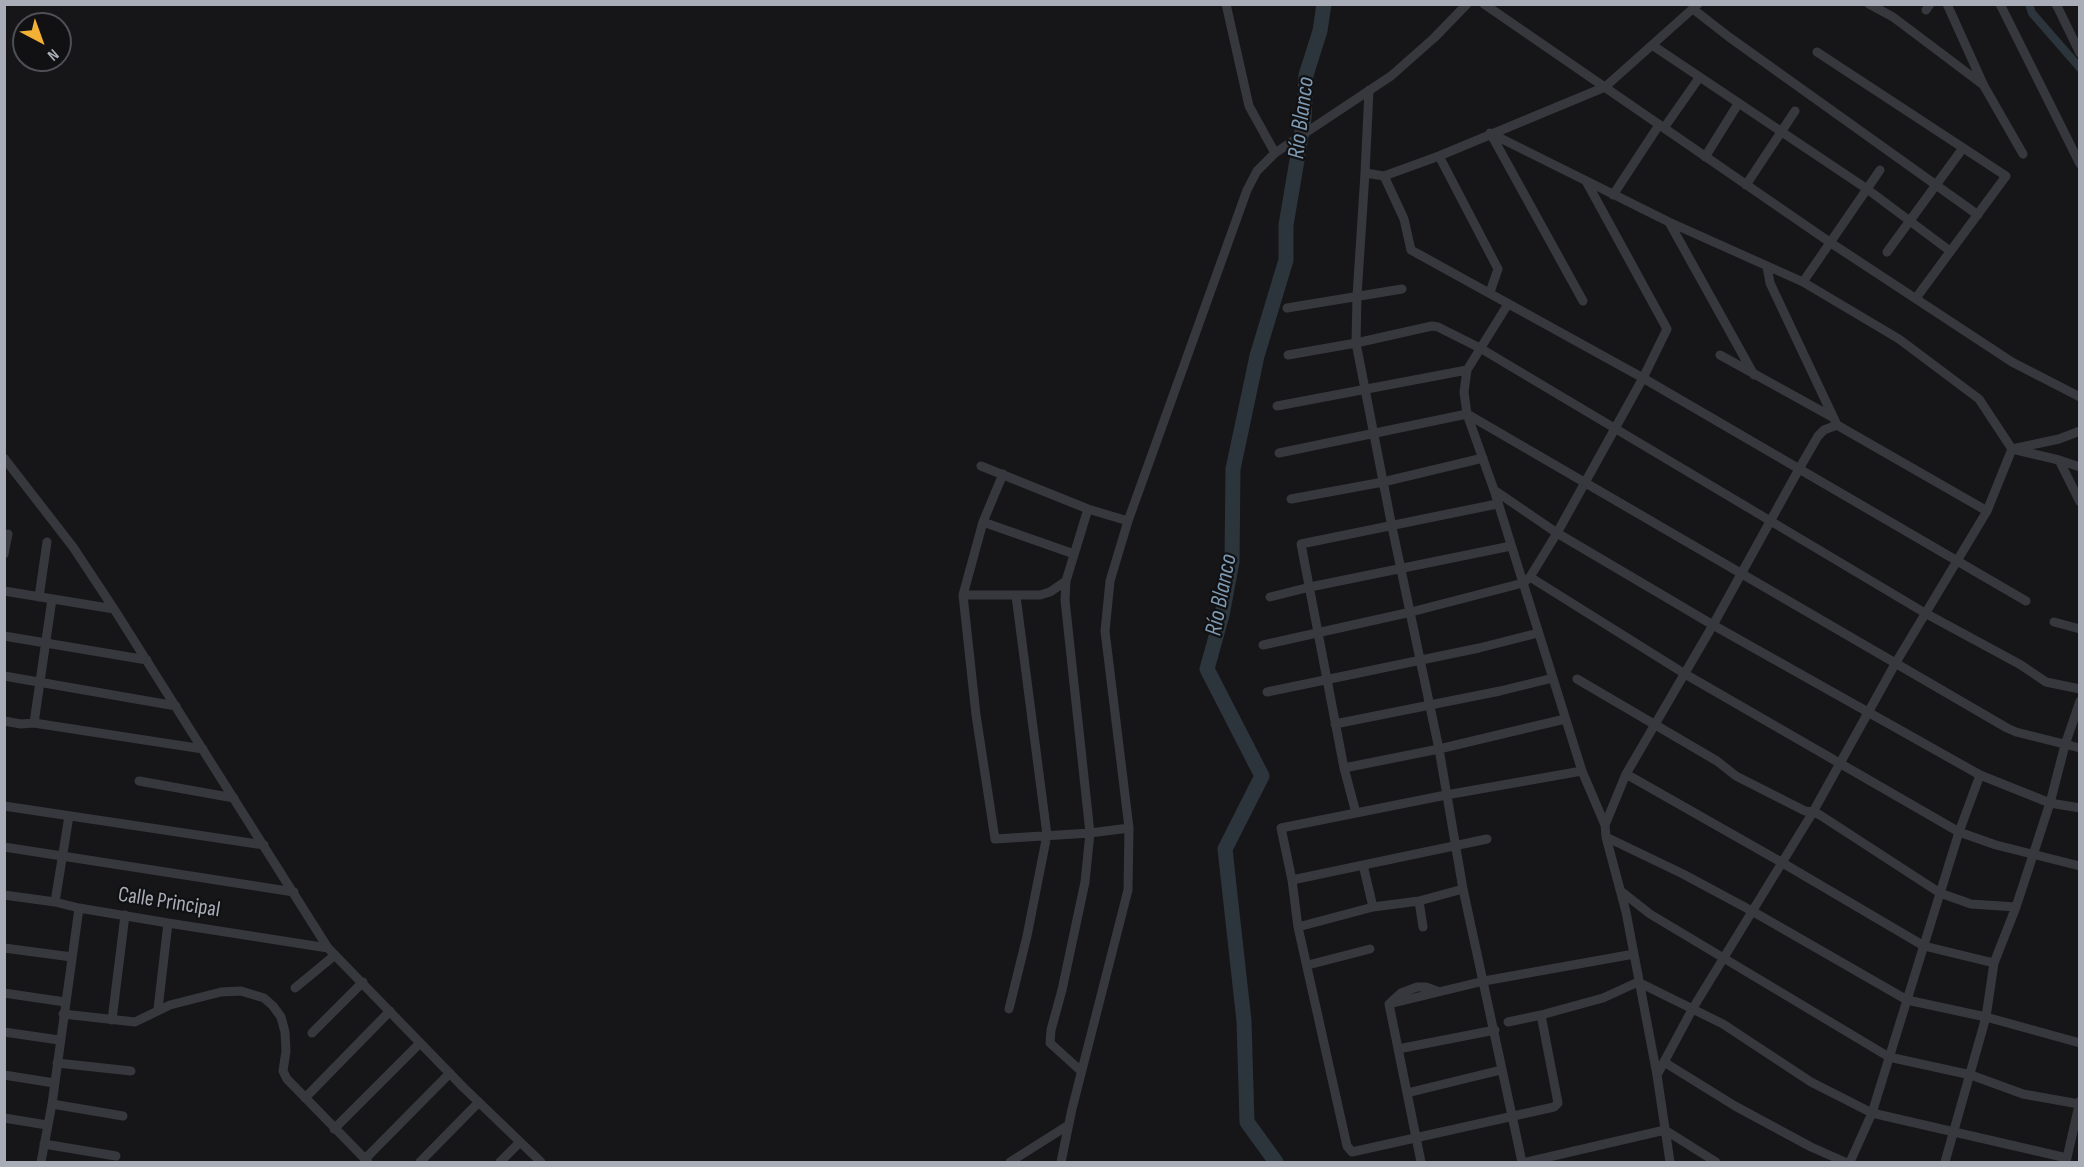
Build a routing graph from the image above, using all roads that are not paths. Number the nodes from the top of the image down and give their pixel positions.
1 (1226, 4) edge
2 (1467, 4) edge
3 (1484, 4) edge
4 (1869, 4) edge
5 (1947, 4) edge
6 (2000, 4) edge
7 (2056, 4) edge
8 (1696, 7) edge
9 (1652, 45) junction
10 (1817, 52) dead end
11 (2079, 53) edge
12 (1699, 78) junction
13 (1984, 86) junction
14 (1605, 87) junction
15 (1369, 90) junction
16 (1738, 104) junction
17 (1795, 111) dead end
18 (1661, 126) junction
19 (1782, 132) junction
20 (1491, 135) junction
21 (1963, 148) junction
22 (1275, 153) junction
23 (2023, 154) dead end
24 (1439, 156) junction
25 (1705, 157) junction
26 (2079, 164) edge
27 (1880, 170) dead end
28 (1365, 173) junction
29 (1384, 176) junction
30 (1586, 181) junction
31 (1746, 185) junction
32 (1936, 185) junction
33 (1867, 189) junction
34 (1613, 195) junction
35 (1978, 215) junction
36 (1910, 220) junction
37 (1669, 222) junction
38 (1831, 243) junction
39 (1950, 251) junction
40 (1887, 252) dead end
41 (1767, 267) junction
42 (1803, 282) junction
43 (1402, 289) dead end
44 (1490, 292) junction
45 (1357, 296) junction
46 (1916, 298) junction
47 (1583, 300) dead end
48 (1508, 304) junction
49 (1287, 308) dead end
50 (1356, 343) junction
51 (1480, 348) junction
52 (1288, 355) dead end
53 (1720, 355) dead end
54 (1467, 370) junction
55 (1755, 375) junction
56 (1643, 378) junction
57 (1365, 389) junction
58 (2079, 397) edge
59 (1277, 406) dead end
60 (1467, 414) junction
61 (1836, 422) junction
62 (1615, 428) junction
63 (2079, 431) edge
64 (1374, 435) junction
65 (2012, 449) junction
66 (1279, 453) dead end
67 (4, 458) edge
68 (1483, 458) junction
69 (2059, 460) junction
70 (981, 466) dead end
71 (2079, 467) edge
72 (1799, 469) junction
73 (1003, 474) junction
74 (1585, 481) junction
75 (1383, 482) junction
76 (1494, 489) junction
77 (1291, 499) dead end
78 (2079, 502) edge
79 (1497, 504) junction
80 (1088, 509) junction
81 (1987, 511) junction
82 (1770, 520) junction
83 (1128, 521) junction
84 (983, 522) junction
85 (1392, 527) junction
86 (1557, 533) junction
87 (8, 534) dead end
88 (47, 542) dead end
89 (1510, 546) junction
90 (4, 554) edge
91 (1074, 554) junction
92 (1956, 560) junction
93 (1402, 570) junction
94 (1742, 573) junction
95 (1527, 580) junction
96 (1066, 581) junction
97 (1310, 587) junction
98 (4, 591) edge
99 (963, 595) junction
100 (1016, 596) junction
101 (39, 597) junction
102 (1270, 597) dead end
103 (52, 599) junction
104 (2026, 601) dead end
105 (114, 609) junction
106 (1411, 612) junction
107 (1925, 613) junction
108 (2054, 622) dead end
109 (1713, 625) junction
110 (2079, 629) edge
111 (1319, 632) junction
112 (1538, 633) junction
113 (4, 636) edge
114 (44, 642) junction
115 (1263, 645) dead end
116 (147, 660) junction
117 (1420, 661) junction
118 (1895, 664) junction
119 (1685, 674) junction
120 (4, 676) edge
121 (1552, 678) junction
122 (1327, 679) junction
123 (1577, 679) dead end
124 (39, 681) junction
125 (2079, 689) edge
126 (1267, 692) dead end
127 (2079, 701) edge
128 (1430, 705) junction
129 (176, 706) junction
130 (1867, 712) junction
131 (1564, 719) junction
132 (4, 721) edge
133 (34, 723) junction
134 (1335, 724) junction
135 (1656, 724) junction
136 (2065, 745) junction
137 (2079, 748) edge
138 (1438, 749) junction
139 (204, 750) junction
140 (1840, 764) junction
141 (1344, 768) junction
142 (1582, 771) junction
143 (1626, 774) junction
144 (1980, 775) junction
145 (140, 781) dead end
146 (1446, 795) junction
147 (234, 798) junction
148 (2050, 803) junction
149 (4, 806) edge
150 (2079, 808) edge
151 (1813, 812) junction
152 (1356, 813) junction
153 (69, 816) junction
154 (1605, 825) junction
155 (1128, 828) junction
156 (1959, 832) junction
157 (1090, 833) junction
158 (1047, 835) junction
159 (1606, 837) junction
160 (1487, 839) dead end
161 (264, 845) junction
162 (4, 847) edge
163 (1456, 847) junction
164 (2032, 854) junction
165 (62, 855) junction
166 (1781, 862) junction
167 (1363, 866) junction
168 (2079, 866) edge
169 (1292, 880) junction
170 (1463, 889) junction
171 (294, 892) junction
172 (1622, 892) junction
173 (1940, 893) junction
174 (4, 895) edge
175 (1419, 901) junction
176 (55, 902) junction
177 (1639, 905) junction
178 (1374, 907) junction
179 (2016, 907) junction
180 (79, 908) junction
181 (1752, 910) junction
182 (1626, 912) junction
183 (125, 915) junction
184 (168, 923) junction
185 (1298, 927) junction
186 (1423, 927) dead end
187 (1924, 946) junction
188 (4, 948) edge
189 (1370, 949) dead end
190 (331, 951) junction
191 (1634, 954) junction
192 (72, 957) junction
193 (1724, 958) junction
194 (1994, 963) junction
195 (1308, 965) junction
196 (1484, 981) junction
197 (363, 982) junction
198 (1638, 982) junction
199 (295, 988) dead end
200 (4, 993) edge
201 (1907, 1000) junction
202 (65, 1002) junction
203 (1693, 1008) junction
204 (158, 1009) junction
205 (1009, 1009) dead end
206 (390, 1011) junction
207 (63, 1014) junction
208 (1541, 1015) junction
209 (1986, 1017) junction
210 (112, 1020) junction
211 (1508, 1022) dead end
212 (1495, 1030) junction
213 (4, 1032) edge
214 (312, 1033) dead end
215 (59, 1040) junction
216 (420, 1042) junction
217 (2079, 1043) edge
218 (1398, 1049) junction
219 (1889, 1058) junction
220 (1664, 1062) junction
221 (57, 1063) junction
222 (1501, 1070) junction
223 (130, 1071) dead end
224 (1082, 1071) junction
225 (450, 1073) junction
226 (4, 1075) edge
227 (1657, 1075) junction
228 (1971, 1075) junction
229 (54, 1083) junction
230 (1407, 1093) junction
231 (305, 1098) junction
232 (479, 1102) junction
233 (2079, 1102) edge
234 (52, 1104) junction
235 (1872, 1113) junction
236 (123, 1116) dead end
237 (1512, 1117) junction
238 (4, 1118) edge
239 (47, 1125) junction
240 (1068, 1126) junction
241 (334, 1129) junction
242 (1665, 1130) junction
243 (1954, 1131) junction
244 (1417, 1137) junction
245 (520, 1142) junction
246 (44, 1144) junction
247 (116, 1155) dead end
248 (2067, 1160) edge
249 (367, 1161) edge
250 (41, 1162) edge
251 (420, 1162) edge
252 (500, 1162) edge
253 (541, 1162) edge
254 (1010, 1162) edge
255 (1061, 1162) edge
256 (1421, 1162) edge
257 (1522, 1162) edge
258 (1527, 1162) edge
259 (1670, 1162) edge
260 (1716, 1162) edge
261 (1848, 1162) edge
262 (1945, 1162) edge

1 - 22 street
2 - 15 street
3 - 14 street
4 - 13 street
5 - 13 street
6 - 26 street
7 - 11 street
8 - 9 street
8 - 32 street
9 - 12 street
9 - 14 street
10 - 21 street
12 - 16 street
12 - 18 street
13 - 23 street
14 - 18 street
14 - 20 street
15 - 22 street
15 - 28 street
16 - 19 street
16 - 25 street
17 - 19 street
18 - 25 street
18 - 34 street
19 - 31 street
19 - 33 street
20 - 24 street
20 - 30 street
20 - 47 street
21 - 32 street
21 - 35 street
22 - 83 street
24 - 29 street
24 - 44 street
25 - 31 street
27 - 33 street
28 - 29 street
28 - 45 street
29 - 44 street
30 - 34 street
30 - 56 street
31 - 38 street
32 - 35 street
32 - 36 street
33 - 36 street
33 - 38 street
34 - 37 street
35 - 39 street
36 - 39 street
36 - 40 street
37 - 41 street
37 - 55 street
38 - 42 street
38 - 46 street
39 - 46 street
41 - 42 street
41 - 61 street
42 - 65 street
43 - 45 street
44 - 48 street
45 - 49 street
45 - 50 street
46 - 58 street
48 - 51 street
48 - 56 street
50 - 51 street
50 - 52 street
50 - 57 street
51 - 54 street
51 - 62 street
53 - 55 street
54 - 57 street
54 - 60 street
55 - 61 street
56 - 62 street
56 - 72 street
57 - 59 street
57 - 64 street
60 - 64 street
60 - 68 street
60 - 74 street
61 - 72 street
61 - 81 street
62 - 74 street
62 - 82 street
63 - 65 street
64 - 66 street
64 - 75 street
65 - 69 street
65 - 81 street
67 - 105 street
68 - 75 street
68 - 76 street
69 - 71 street
69 - 78 street
70 - 73 street
72 - 82 street
72 - 92 street
73 - 80 street
73 - 84 street
74 - 86 street
74 - 94 street
75 - 77 street
75 - 85 street
76 - 79 street
76 - 86 street
79 - 85 street
79 - 89 street
80 - 83 street
80 - 91 street
81 - 92 street
82 - 94 street
82 - 107 street
83 - 155 street
84 - 91 street
84 - 99 street
85 - 93 street
85 - 97 street
86 - 95 street
86 - 109 street
87 - 90 street
88 - 101 street
89 - 93 street
89 - 95 street
91 - 96 street
92 - 104 street
92 - 107 street
93 - 97 street
93 - 106 street
94 - 109 street
94 - 118 street
95 - 106 street
95 - 112 street
95 - 119 street
96 - 100 street
96 - 157 street
97 - 102 street
97 - 111 street
98 - 101 street
99 - 100 street
99 - 158 street
100 - 158 street
101 - 103 street
103 - 105 street
103 - 114 street
105 - 116 street
106 - 111 street
106 - 117 street
107 - 118 street
107 - 125 street
108 - 110 street
109 - 119 street
109 - 130 street
111 - 115 street
111 - 122 street
112 - 117 street
112 - 121 street
113 - 114 street
114 - 116 street
114 - 124 street
116 - 129 street
117 - 122 street
117 - 128 street
118 - 130 street
118 - 136 street
119 - 135 street
119 - 140 street
120 - 124 street
121 - 128 street
121 - 131 street
122 - 126 street
122 - 134 street
123 - 135 street
124 - 129 street
124 - 133 street
127 - 136 street
128 - 134 street
128 - 138 street
129 - 139 street
130 - 140 street
130 - 144 street
131 - 138 street
131 - 142 street
132 - 133 street
133 - 139 street
134 - 141 street
135 - 143 street
135 - 151 street
136 - 137 street
136 - 148 street
138 - 141 street
138 - 146 street
139 - 147 street
140 - 151 street
140 - 156 street
141 - 152 street
142 - 146 street
142 - 154 street
143 - 154 street
143 - 166 street
144 - 148 street
144 - 156 street
145 - 147 street
146 - 152 street
146 - 163 street
147 - 161 street
148 - 150 street
148 - 164 street
149 - 153 street
151 - 166 street
151 - 173 street
152 - 169 street
153 - 161 street
153 - 165 street
154 - 159 street
155 - 157 street
155 - 224 street
156 - 164 street
156 - 173 street
157 - 158 street
157 - 224 street
158 - 205 street
159 - 172 street
159 - 181 street
160 - 163 street
161 - 171 street
162 - 165 street
163 - 167 street
163 - 170 street
164 - 168 street
164 - 179 street
165 - 171 street
165 - 176 street
166 - 181 street
166 - 187 street
167 - 169 street
167 - 178 street
169 - 185 street
170 - 175 street
170 - 196 street
171 - 190 street
172 - 177 street
172 - 182 street
173 - 179 street
173 - 187 street
174 - 176 street, Calle Principal
175 - 178 street
175 - 186 street
176 - 180 street, Calle Principal
177 - 182 street
177 - 193 street
178 - 185 street
179 - 194 street
180 - 183 street, Calle Principal
180 - 192 street
181 - 193 street
181 - 201 street
182 - 191 street
183 - 184 street, Calle Principal
183 - 210 street
184 - 190 street, Calle Principal
184 - 204 street
185 - 195 street
187 - 194 street
187 - 201 street
188 - 192 street
189 - 195 street
190 - 197 street
190 - 199 street
191 - 196 street
191 - 198 street
192 - 202 street
193 - 203 street
193 - 219 street
194 - 209 street
195 - 244 street
196 - 212 street
196 - 218 street
197 - 206 street
197 - 214 street
198 - 203 street
198 - 208 street
198 - 227 street
200 - 202 street
201 - 209 street
201 - 219 street
202 - 207 street
203 - 220 street
203 - 235 street
204 - 210 street
204 - 231 street
206 - 216 street
206 - 231 street
207 - 210 street
207 - 215 street
208 - 211 street
208 - 237 street
209 - 217 street
209 - 228 street
212 - 218 street
212 - 222 street
213 - 215 street
215 - 221 street
216 - 225 street
216 - 241 street
218 - 230 street
219 - 228 street
219 - 235 street
220 - 227 street
220 - 261 street
221 - 223 street
221 - 229 street
222 - 230 street
222 - 237 street
224 - 240 street
225 - 232 street
225 - 249 street
226 - 229 street
227 - 242 street
228 - 233 street
228 - 243 street
229 - 234 street
230 - 244 street
231 - 241 street
232 - 245 street
232 - 251 street
233 - 248 street
234 - 236 street
234 - 239 street
235 - 243 street
235 - 261 street
237 - 244 street
237 - 257 street
238 - 239 street
239 - 246 street
240 - 254 street
240 - 255 street
241 - 249 street
242 - 258 street
242 - 259 street
242 - 260 street
243 - 248 street
243 - 262 street
244 - 256 street
245 - 252 street
245 - 253 street
246 - 247 street
246 - 250 street

